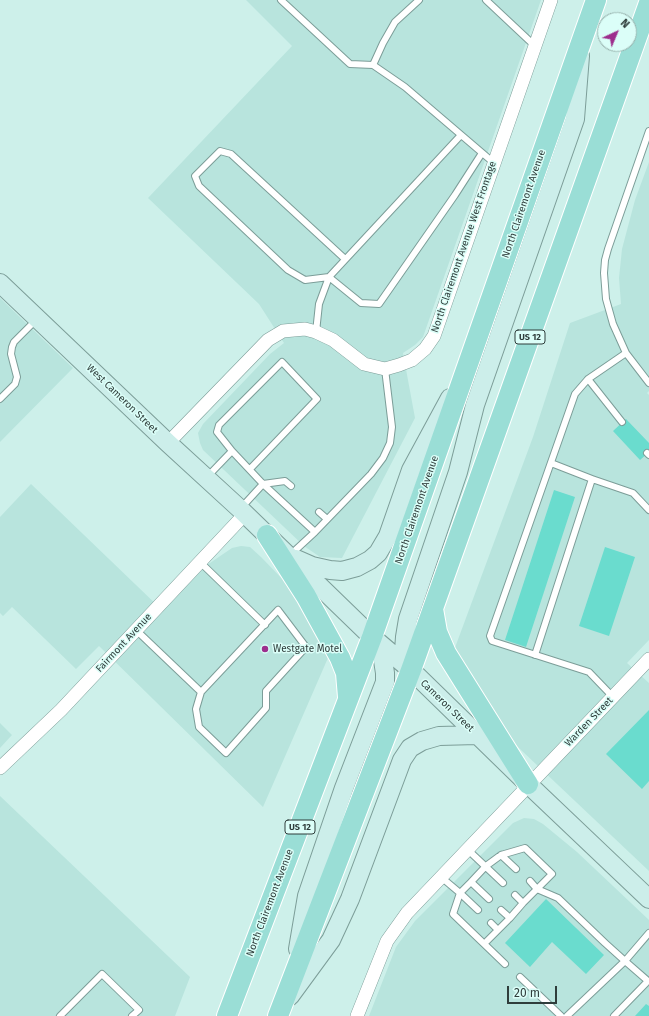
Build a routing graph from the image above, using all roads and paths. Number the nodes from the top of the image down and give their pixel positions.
1 (281, 0) edge
2 (419, 0) edge
3 (486, 0) edge
4 (551, 0) edge
5 (596, 0) edge
6 (649, 4) edge
7 (582, 42) junction
8 (535, 46) junction
9 (374, 65) junction
10 (649, 132) edge
11 (461, 135) junction
12 (482, 153) junction
13 (494, 163) junction
14 (345, 259) junction
15 (329, 277) junction
16 (0, 283) edge
17 (37, 319) junction
18 (316, 332) junction
19 (626, 353) junction
20 (385, 369) junction
21 (466, 372) junction
22 (588, 379) junction
23 (649, 383) edge
24 (0, 399) edge
25 (622, 422) dead end
26 (168, 444) junction
27 (232, 451) junction
28 (551, 463) junction
29 (250, 469) junction
30 (206, 478) junction
31 (592, 479) junction
32 (263, 484) junction
33 (291, 486) dead end
34 (649, 510) edge
35 (242, 512) junction
36 (319, 512) dead end
37 (327, 519) junction
38 (315, 532) junction
39 (267, 535) junction
40 (289, 556) junction
41 (200, 562) junction
42 (433, 609) junction
43 (265, 625) junction
44 (136, 630) junction
45 (372, 637) junction
46 (535, 655) junction
47 (649, 659) edge
48 (411, 670) junction
49 (201, 692) junction
50 (613, 697) junction
51 (348, 700) junction
52 (477, 735) junction
53 (0, 768) edge
54 (528, 784) junction
55 (468, 850) junction
56 (500, 854) junction
57 (486, 866) junction
58 (516, 869) dead end
59 (441, 877) junction
60 (530, 881) dead end
61 (471, 882) junction
62 (503, 883) dead end
63 (537, 889) junction
64 (460, 893) junction
65 (516, 895) dead end
66 (649, 898) edge
67 (489, 899) dead end
68 (524, 903) junction
69 (478, 910) dead end
70 (502, 910) dead end
71 (510, 918) junction
72 (491, 923) dead end
73 (498, 930) junction
74 (649, 933) edge
75 (484, 944) junction
76 (625, 961) junction
77 (505, 964) dead end
78 (293, 977) junction
79 (520, 978) dead end
80 (649, 981) edge
81 (280, 1011) edge
82 (60, 1016) edge
83 (132, 1016) edge
84 (227, 1016) edge
85 (357, 1016) edge
86 (561, 1016) edge
87 (566, 1016) edge
88 (614, 1016) edge

1 - 9 lane
2 - 9 lane
3 - 8 lane
4 - 8 street, North Clairemont Avenue West Frontage
5 - 7 main road, North Clairemont Avenue / US 12
6 - 42 main road, US 12
7 - 21 main road, North Clairemont Avenue / US 12
7 - 48 main road
8 - 13 street, North Clairemont Avenue West Frontage
9 - 11 lane
10 - 19 lane
11 - 12 lane
11 - 14 lane
12 - 13 lane
12 - 15 lane
13 - 20 street, North Clairemont Avenue West Frontage
14 - 15 lane
14 - 15 lane
15 - 18 lane
16 - 17 main road, West Cameron Street
17 - 24 lane
17 - 26 main road, West Cameron Street
18 - 20 street, North Clairemont Avenue West Frontage
18 - 26 street, North Clairemont Avenue West Frontage
19 - 22 lane
19 - 23 lane
20 - 37 lane
21 - 40 main road
21 - 45 main road, North Clairemont Avenue / US 12
22 - 25 lane
22 - 28 lane
26 - 30 main road, West Cameron Street
27 - 29 lane
27 - 29 lane
27 - 30 lane
28 - 31 lane
28 - 46 lane
29 - 32 lane
30 - 35 main road, West Cameron Street
31 - 34 lane
31 - 46 lane
32 - 33 lane
32 - 35 lane
32 - 38 lane
35 - 39 main road, Cameron Street
35 - 41 street, Fairmont Avenue
36 - 37 lane
37 - 38 lane
38 - 40 lane
39 - 40 main road, Cameron Street
39 - 51 main road
40 - 45 main road, Cameron Street
41 - 43 lane
41 - 44 street, Fairmont Avenue
42 - 48 main road, US 12
42 - 54 main road
43 - 49 lane
43 - 49 lane
44 - 49 lane
44 - 53 street, Fairmont Avenue
45 - 48 main road, Cameron Street
45 - 51 main road, North Clairemont Avenue / US 12
45 - 78 main road
46 - 50 lane
47 - 50 street, Warden Street
48 - 52 main road, Cameron Street
48 - 78 main road, US 12
50 - 54 street, Warden Street
51 - 84 main road, North Clairemont Avenue / US 12
52 - 54 main road, Cameron Street
52 - 81 main road
54 - 55 street, Warden Street
54 - 66 main road, Cameron Street
55 - 57 lane
55 - 59 street, Warden Street
56 - 57 lane
56 - 58 lane
56 - 63 lane
57 - 61 lane
57 - 62 lane
59 - 64 lane
59 - 85 street, Warden Street
60 - 63 lane
61 - 64 lane
61 - 67 lane
63 - 68 lane
63 - 76 lane
64 - 69 lane
64 - 75 lane
65 - 68 lane
68 - 71 lane
70 - 71 lane
71 - 73 lane
72 - 73 lane
73 - 75 lane
74 - 76 lane
75 - 77 lane
76 - 80 lane
76 - 87 lane
78 - 81 main road, US 12
79 - 86 lane
80 - 88 lane
82 - 83 lane

